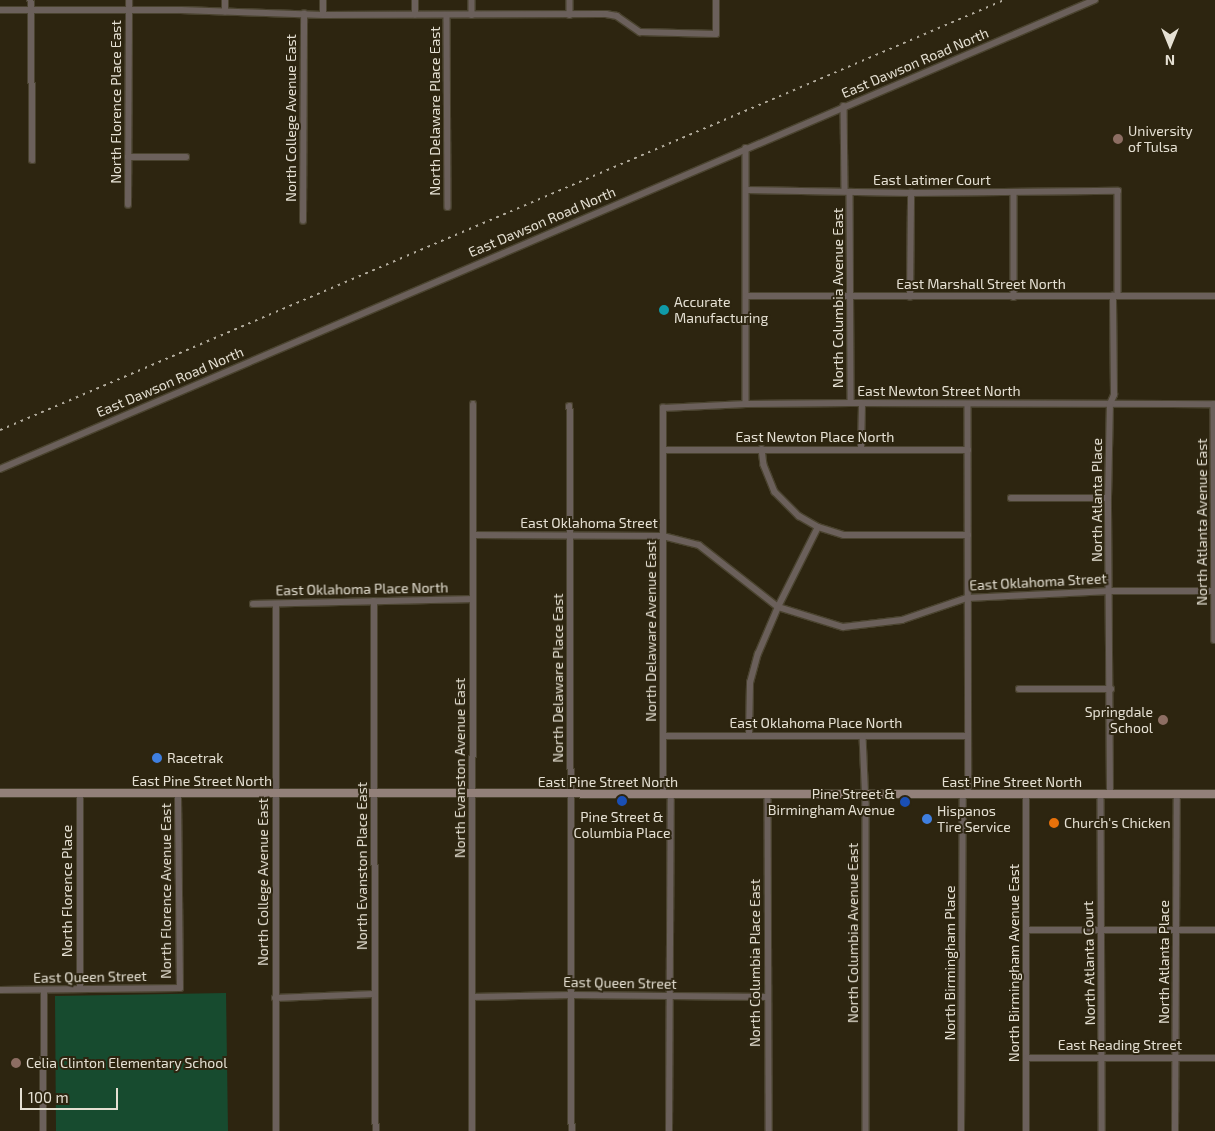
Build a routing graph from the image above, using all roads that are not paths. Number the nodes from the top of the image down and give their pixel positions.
1 (31, 0) edge
2 (129, 0) edge
3 (225, 0) edge
4 (323, 0) edge
5 (415, 0) edge
6 (472, 0) edge
7 (570, 0) edge
8 (716, 0) edge
9 (1095, 0) edge
10 (0, 10) edge
11 (32, 10) junction
12 (129, 10) junction
13 (225, 12) junction
14 (304, 14) junction
15 (323, 15) junction
16 (415, 15) junction
17 (447, 15) junction
18 (472, 15) junction
19 (570, 15) junction
20 (844, 106) junction
21 (746, 148) junction
22 (128, 157) junction
23 (186, 157) dead end
24 (33, 160) dead end
25 (746, 190) junction
26 (847, 191) junction
27 (1118, 191) joint
28 (1014, 192) junction
29 (911, 193) junction
30 (128, 205) dead end
31 (448, 207) dead end
32 (303, 221) dead end
33 (746, 296) junction
34 (851, 296) junction
35 (1115, 296) junction
36 (1215, 296) edge
37 (910, 297) junction
38 (1014, 297) junction
39 (851, 403) junction
40 (746, 404) junction
41 (862, 404) junction
42 (968, 404) junction
43 (1110, 404) junction
44 (1214, 404) edge
45 (472, 405) dead end
46 (570, 406) dead end
47 (663, 408) joint
48 (762, 449) junction
49 (861, 449) junction
50 (663, 450) junction
51 (968, 450) junction
52 (0, 469) edge
53 (1011, 498) dead end
54 (1108, 498) junction
55 (818, 527) junction
56 (473, 535) junction
57 (570, 536) junction
58 (663, 536) junction
59 (968, 536) junction
60 (1110, 591) junction
61 (1215, 591) edge
62 (966, 598) junction
63 (473, 599) junction
64 (374, 601) junction
65 (253, 604) dead end
66 (276, 604) junction
67 (778, 607) junction
68 (1215, 640) edge
69 (1019, 689) dead end
70 (1111, 689) junction
71 (664, 736) junction
72 (750, 736) junction
73 (863, 736) junction
74 (968, 736) junction
75 (0, 793) edge
76 (178, 793) junction
77 (276, 793) junction
78 (80, 794) junction
79 (374, 794) junction
80 (472, 794) junction
81 (571, 794) junction
82 (667, 794) junction
83 (768, 794) junction
84 (865, 794) junction
85 (966, 794) junction
86 (1026, 794) junction
87 (1101, 794) junction
88 (1110, 794) junction
89 (1177, 794) junction
90 (1215, 794) edge
91 (1026, 930) junction
92 (1101, 930) junction
93 (1176, 930) junction
94 (1215, 930) edge
95 (180, 988) joint
96 (80, 989) junction
97 (0, 990) edge
98 (44, 991) junction
99 (374, 994) junction
100 (572, 995) junction
101 (472, 997) junction
102 (670, 997) junction
103 (768, 997) junction
104 (275, 998) junction
105 (1103, 1057) junction
106 (1026, 1058) junction
107 (1176, 1058) junction
108 (1215, 1058) edge
109 (43, 1131) edge
110 (276, 1131) edge
111 (376, 1131) edge
112 (472, 1131) edge
113 (572, 1131) edge
114 (669, 1131) edge
115 (769, 1131) edge
116 (866, 1131) edge
117 (961, 1131) edge
118 (1026, 1131) edge
119 (1102, 1131) edge
120 (1175, 1131) edge

1 - 11 street
2 - 12 street, North Florence Place East
3 - 13 street
4 - 15 street
5 - 16 street
6 - 18 street
7 - 19 street
8 - 19 street
9 - 20 street, East Dawson Road North
10 - 11 street
11 - 12 street
11 - 24 street
12 - 13 street
12 - 22 street, North Florence Place East
13 - 14 street
14 - 15 street
14 - 32 street, North College Avenue East
15 - 16 street
16 - 17 street
17 - 18 street
17 - 31 street, North Delaware Place East
18 - 19 street
20 - 21 street, East Dawson Road North
20 - 26 street, North Columbia Avenue East
21 - 25 street
21 - 52 street, East Dawson Road North
22 - 23 street
22 - 30 street, North Florence Place East
25 - 26 street, East Latimer Court
25 - 33 street
26 - 29 street, East Latimer Court
26 - 34 street, North Columbia Avenue East
27 - 28 street, East Latimer Court
27 - 35 street, North Atlanta Place
28 - 29 street, East Latimer Court
28 - 38 street
29 - 37 street
33 - 34 street, East Marshall Street North
33 - 40 street
34 - 37 street, East Marshall Street North
34 - 39 street, North Columbia Avenue East
35 - 36 street, East Marshall Street North
35 - 38 street, East Marshall Street North
35 - 43 street, North Atlanta Place
37 - 38 street, East Marshall Street North
39 - 40 street, East Newton Street North
39 - 41 street, East Newton Street North
40 - 47 street, East Newton Street North
41 - 42 street, East Newton Street North
41 - 49 street
42 - 43 street, East Newton Street North
42 - 51 street, North Birmingham Place
43 - 44 street, East Newton Street North
43 - 54 street, North Atlanta Place
44 - 61 street, North Atlanta Avenue East
45 - 56 street, North Evanston Avenue East
46 - 57 street, North Delaware Place East
47 - 50 street, North Delaware Avenue East
48 - 49 street, East Newton Place North
48 - 50 street, East Newton Place North
48 - 55 street
49 - 51 street, East Newton Place North
50 - 58 street, North Delaware Avenue East
51 - 59 street, North Birmingham Place
53 - 54 street
54 - 60 street, North Atlanta Place
55 - 59 street
55 - 67 street
56 - 57 street, East Oklahoma Street
56 - 63 street, North Evanston Avenue East
57 - 58 street, East Oklahoma Street
57 - 81 street, North Delaware Place East
58 - 67 street, East Oklahoma Street
58 - 71 street, North Delaware Avenue East
59 - 62 street, North Birmingham Place
60 - 61 street, East Oklahoma Street
60 - 62 street, East Oklahoma Street
60 - 70 street, North Atlanta Place
61 - 68 street, North Atlanta Avenue East
62 - 67 street, East Oklahoma Street
62 - 74 street, North Birmingham Place
63 - 64 street, East Oklahoma Place North
63 - 80 street, North Evanston Avenue East
64 - 66 street, East Oklahoma Place North
64 - 79 street, North Evanston Place East
65 - 66 street, East Oklahoma Place North
66 - 77 street, North College Avenue East
67 - 72 street
69 - 70 street
70 - 88 street, North Atlanta Place
71 - 72 street, East Oklahoma Place North
71 - 82 street, North Delaware Avenue East
72 - 73 street, East Oklahoma Place North
73 - 74 street, East Oklahoma Place North
73 - 84 street, North Columbia Avenue East
74 - 85 street, North Birmingham Place
75 - 78 main road, East Pine Street North
76 - 77 main road, East Pine Street North
76 - 78 main road, East Pine Street North
76 - 95 street, North Florence Avenue East
77 - 79 main road, East Pine Street North
77 - 104 street, North College Avenue East
78 - 96 street, North Florence Place
79 - 80 main road, East Pine Street North
79 - 99 street, North Evanston Place East
80 - 81 main road, East Pine Street North
80 - 101 street, North Evanston Avenue East
81 - 82 main road, East Pine Street North
81 - 100 street, North Delaware Place East
82 - 83 main road, East Pine Street North
82 - 102 street, North Delaware Avenue East
83 - 84 main road, East Pine Street North
83 - 103 street, North Columbia Place East
84 - 85 main road, East Pine Street North
84 - 116 street, North Columbia Avenue East
85 - 86 main road, East Pine Street North
85 - 117 street, North Birmingham Place
86 - 87 main road, East Pine Street North
86 - 91 street, North Birmingham Avenue East
87 - 88 main road, East Pine Street North
87 - 92 street, North Atlanta Court
88 - 89 main road, East Pine Street North
89 - 90 main road, East Pine Street North
89 - 93 street, North Atlanta Place
91 - 92 street
91 - 106 street, North Birmingham Avenue East
92 - 93 street
92 - 105 street, North Atlanta Court
93 - 94 street
93 - 107 street, North Atlanta Place
95 - 96 street, East Queen Street
96 - 98 street, East Queen Street
97 - 98 street, East Queen Street
98 - 109 street
99 - 104 street
99 - 111 street, North Evanston Place East
100 - 101 street, East Queen Street
100 - 102 street, East Queen Street
100 - 113 street, North Delaware Place East
101 - 112 street, North Evanston Avenue East
102 - 103 street, East Queen Street
102 - 114 street, North Delaware Avenue East
103 - 115 street, North Columbia Place East
104 - 110 street, North College Avenue East
105 - 106 street, East Reading Street
105 - 107 street, East Reading Street
105 - 119 street, North Atlanta Court
106 - 118 street, North Birmingham Avenue East
107 - 108 street, East Reading Street
107 - 120 street, North Atlanta Place

